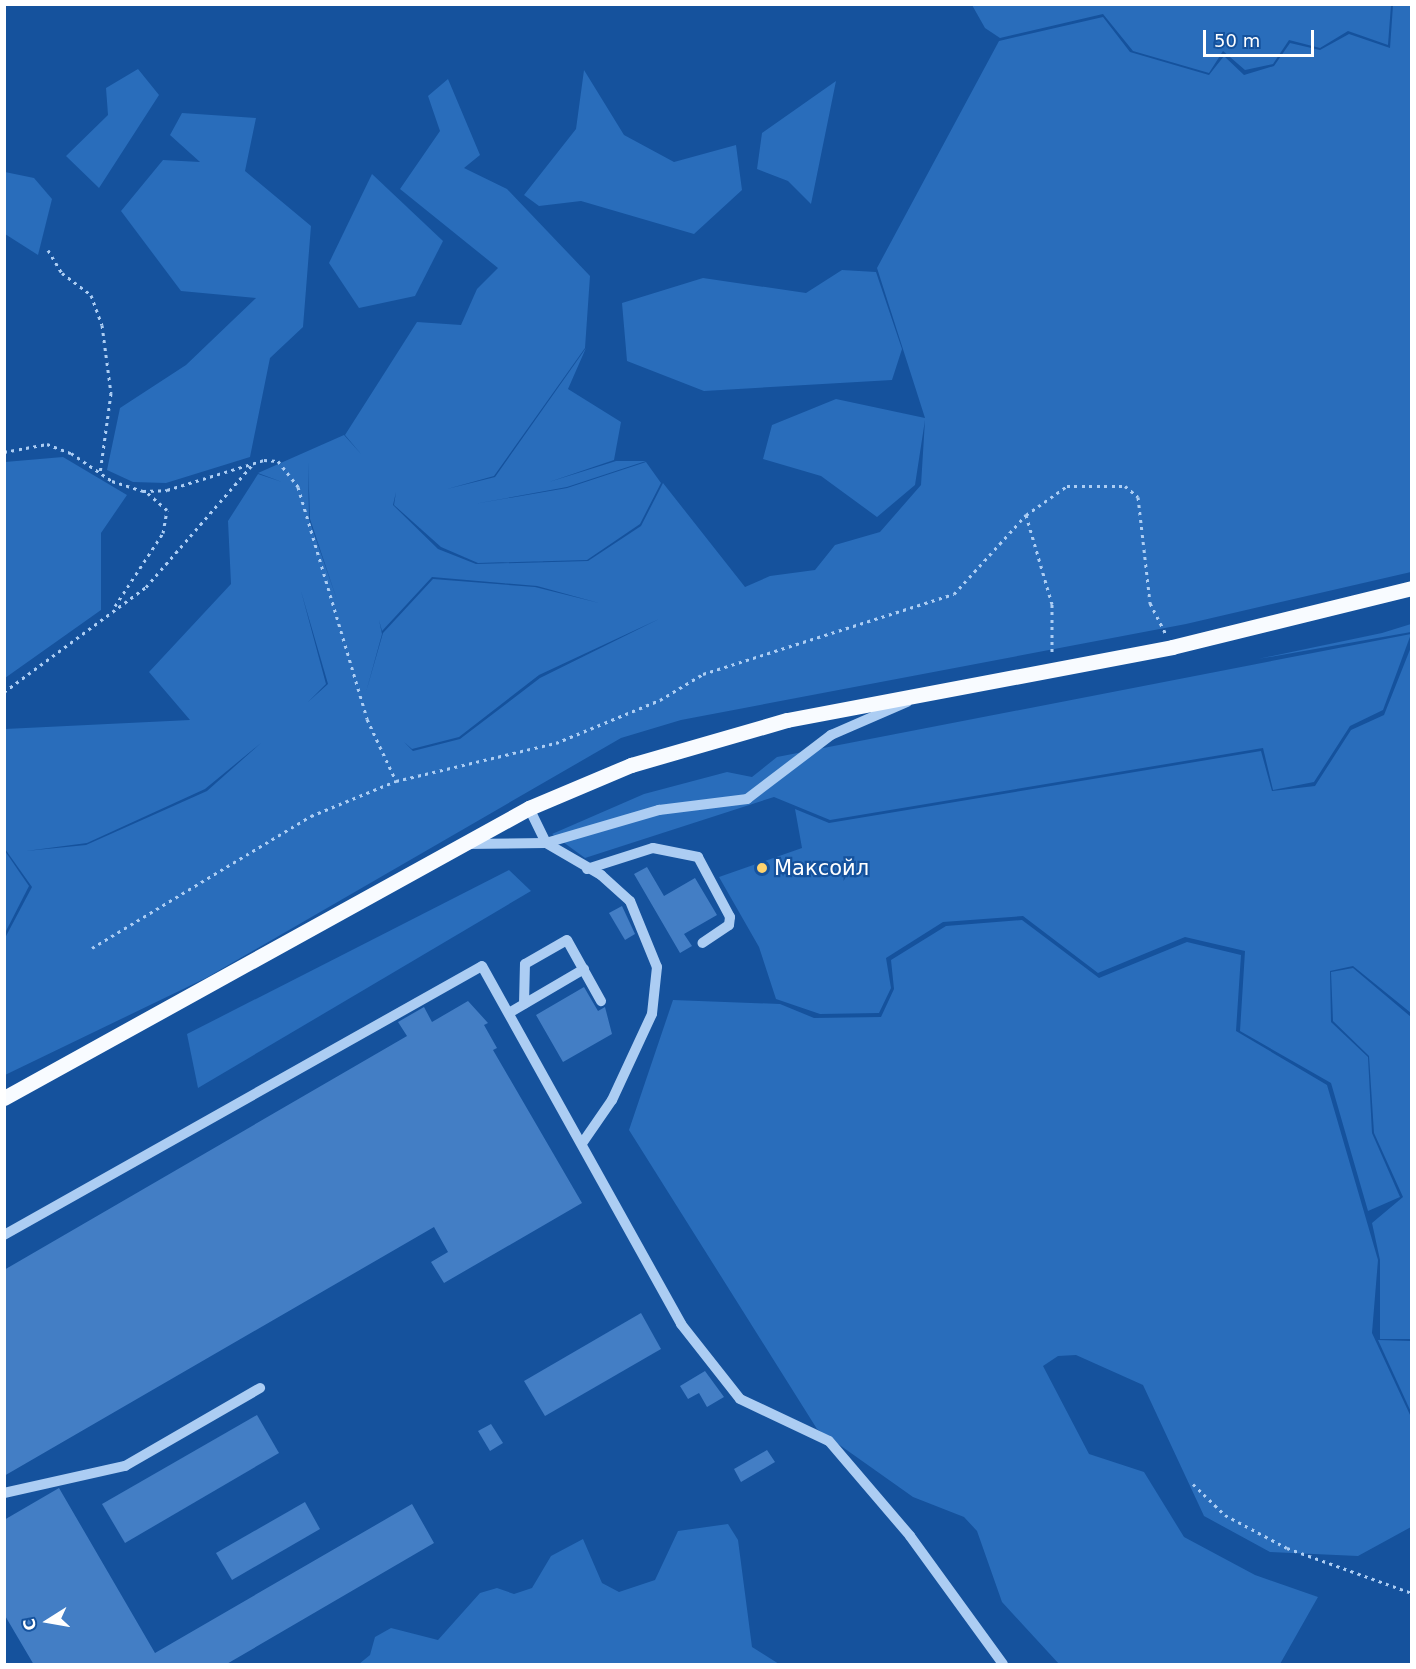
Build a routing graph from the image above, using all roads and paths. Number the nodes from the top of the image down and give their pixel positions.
1 (48, 250) dead end
2 (4, 452) edge
3 (254, 464) junction
4 (100, 473) junction
5 (143, 491) junction
6 (1026, 514) junction
7 (1412, 588) edge
8 (112, 610) junction
9 (1172, 647) junction
10 (1052, 670) junction
11 (4, 692) edge
12 (933, 692) junction
13 (396, 781) junction
14 (529, 808) junction
15 (546, 843) junction
16 (462, 844) junction
17 (587, 869) junction
18 (702, 943) dead end
19 (92, 948) dead end
20 (584, 969) junction
21 (601, 1001) dead end
22 (524, 1004) junction
23 (509, 1013) junction
24 (4, 1098) edge
25 (583, 1142) junction
26 (4, 1235) edge
27 (260, 1388) dead end
28 (1193, 1484) dead end
29 (4, 1493) edge
30 (1412, 1593) edge
31 (1003, 1665) edge

1 - 4 path
2 - 4 path
3 - 5 path
3 - 8 path
3 - 13 path
4 - 5 path
5 - 8 path
6 - 9 path
6 - 10 path
6 - 13 path
7 - 9 main road
8 - 11 path
9 - 10 main road
10 - 12 main road
12 - 14 main road
12 - 15 lane
13 - 19 path
14 - 15 lane
14 - 16 main road
15 - 16 lane
15 - 17 lane
16 - 24 main road
17 - 18 lane
17 - 25 lane
20 - 21 lane
20 - 22 lane
20 - 22 lane
22 - 23 lane
23 - 25 lane
23 - 26 lane
25 - 31 lane
27 - 29 lane
28 - 30 path

